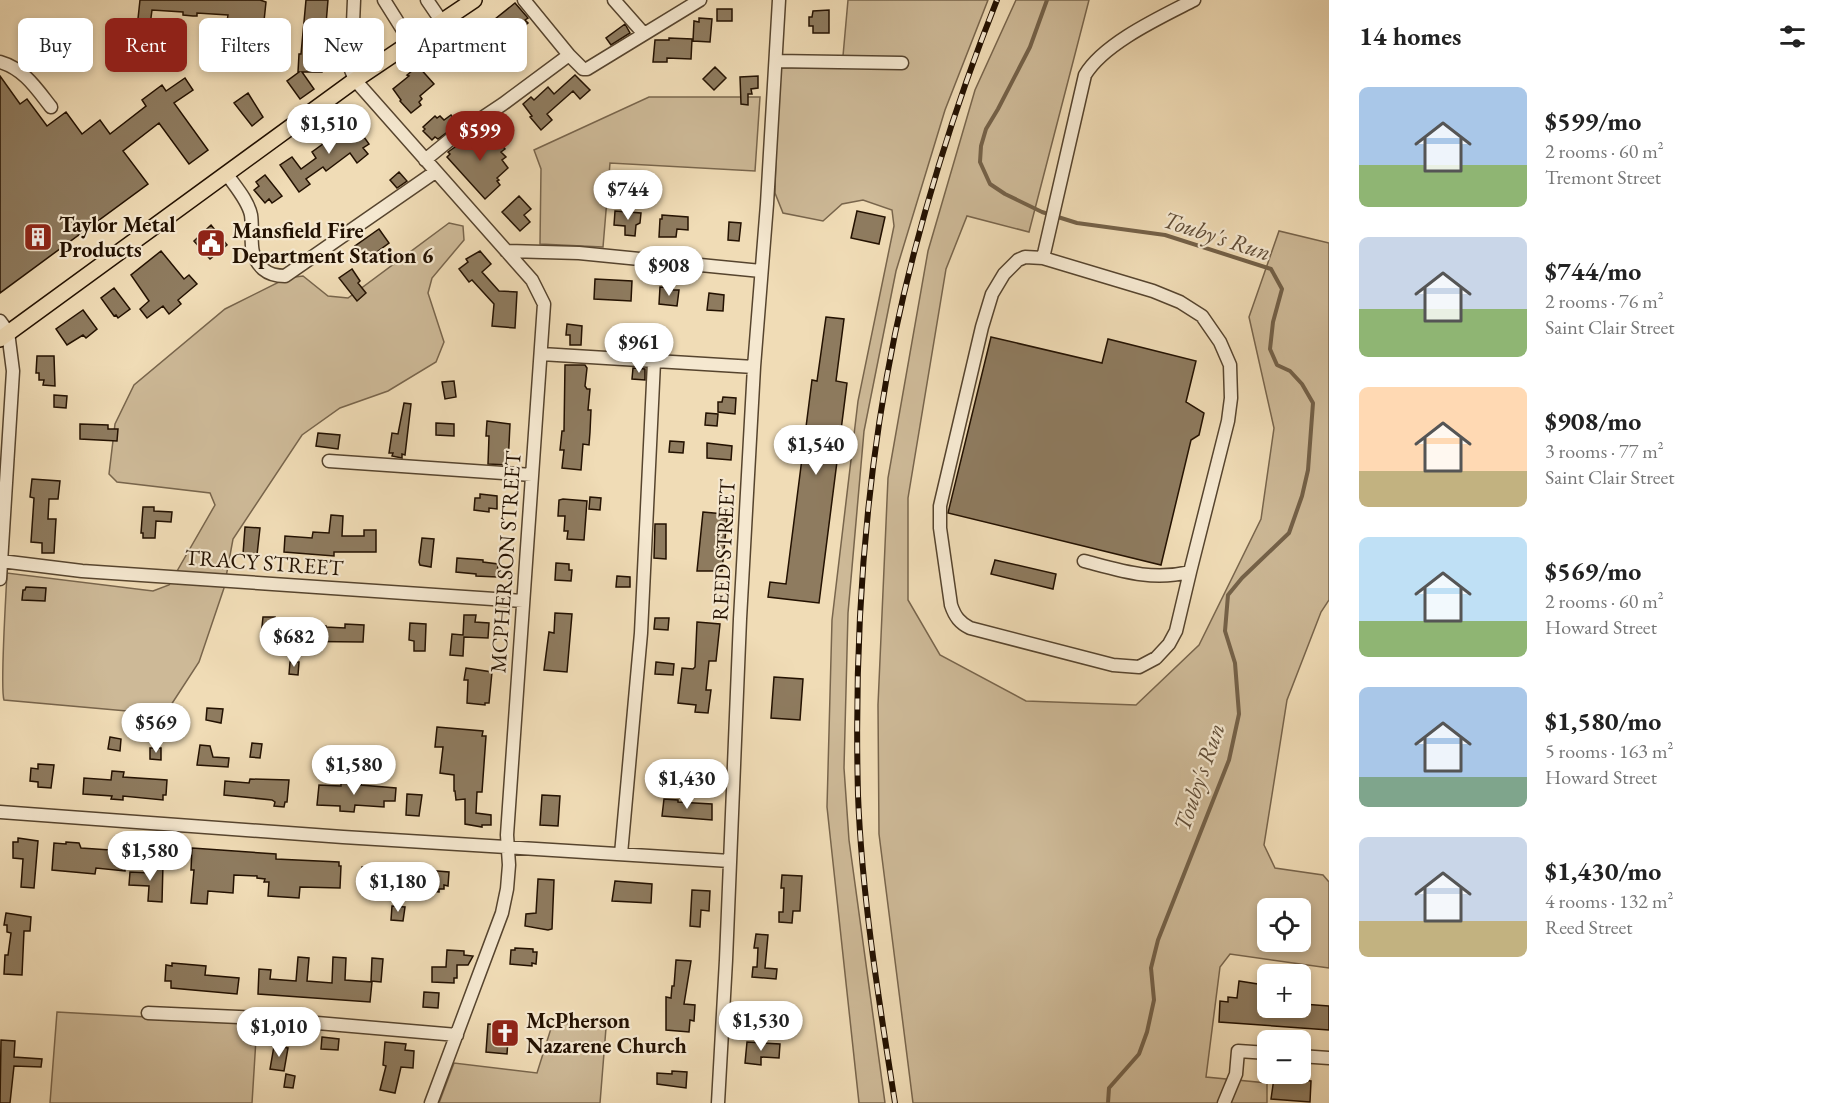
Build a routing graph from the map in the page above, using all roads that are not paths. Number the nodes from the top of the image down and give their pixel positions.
1 (354, 0) edge
2 (384, 0) edge
3 (428, 0) edge
4 (524, 0) edge
5 (614, 0) edge
6 (700, 0) edge
7 (779, 0) edge
8 (1194, 0) edge
9 (472, 1) edge
10 (439, 18) edge
11 (448, 18) edge
12 (396, 19) edge
13 (644, 34) junction
14 (396, 53) edge
15 (569, 55) junction
16 (776, 61) junction
17 (0, 62) edge
18 (902, 63) dead end
19 (355, 80) junction
20 (51, 107) dead end
21 (424, 160) junction
22 (435, 172) junction
23 (226, 173) junction
24 (506, 251) junction
25 (1042, 258) junction
26 (761, 271) junction
27 (3, 330) edge
28 (541, 354) junction
29 (654, 362) junction
30 (754, 367) junction
31 (329, 461) dead end
32 (532, 475) junction
33 (1, 561) edge
34 (1084, 561) dead end
35 (1190, 572) junction
36 (0, 579) edge
37 (524, 602) junction
38 (0, 812) edge
39 (507, 847) junction
40 (621, 854) junction
41 (730, 861) junction
42 (148, 1013) dead end
43 (457, 1035) junction
44 (1257, 1052) edge
45 (1311, 1057) edge
46 (1329, 1058) edge
47 (431, 1103) edge
48 (718, 1103) edge
49 (1224, 1103) edge

1 - 19 street
2 - 12 street
3 - 10 street
4 - 15 street
5 - 13 street
6 - 13 street
7 - 16 street, REED STREET
8 - 25 street
9 - 11 main road
13 - 15 street
14 - 19 main road
15 - 21 street
16 - 18 street
16 - 26 street, REED STREET
17 - 20 street
19 - 21 street, MCPHERSON STREET
19 - 23 main road
21 - 22 street, MCPHERSON STREET
22 - 23 street
22 - 24 street, MCPHERSON STREET
23 - 27 main road
24 - 26 street
24 - 28 street, MCPHERSON STREET
25 - 35 street
25 - 35 street
26 - 30 street, REED STREET
27 - 33 street
28 - 29 street
28 - 32 street, MCPHERSON STREET
29 - 30 street
29 - 40 street
30 - 41 street, REED STREET
31 - 32 street
32 - 37 street, MCPHERSON STREET
33 - 36 street
33 - 37 street, TRACY STREET
34 - 35 street
37 - 39 street, MCPHERSON STREET
38 - 39 street
39 - 40 street
39 - 43 street, MCPHERSON STREET
40 - 41 street
41 - 48 street, REED STREET
42 - 43 street
43 - 47 street, MCPHERSON STREET
44 - 49 street
45 - 46 street

